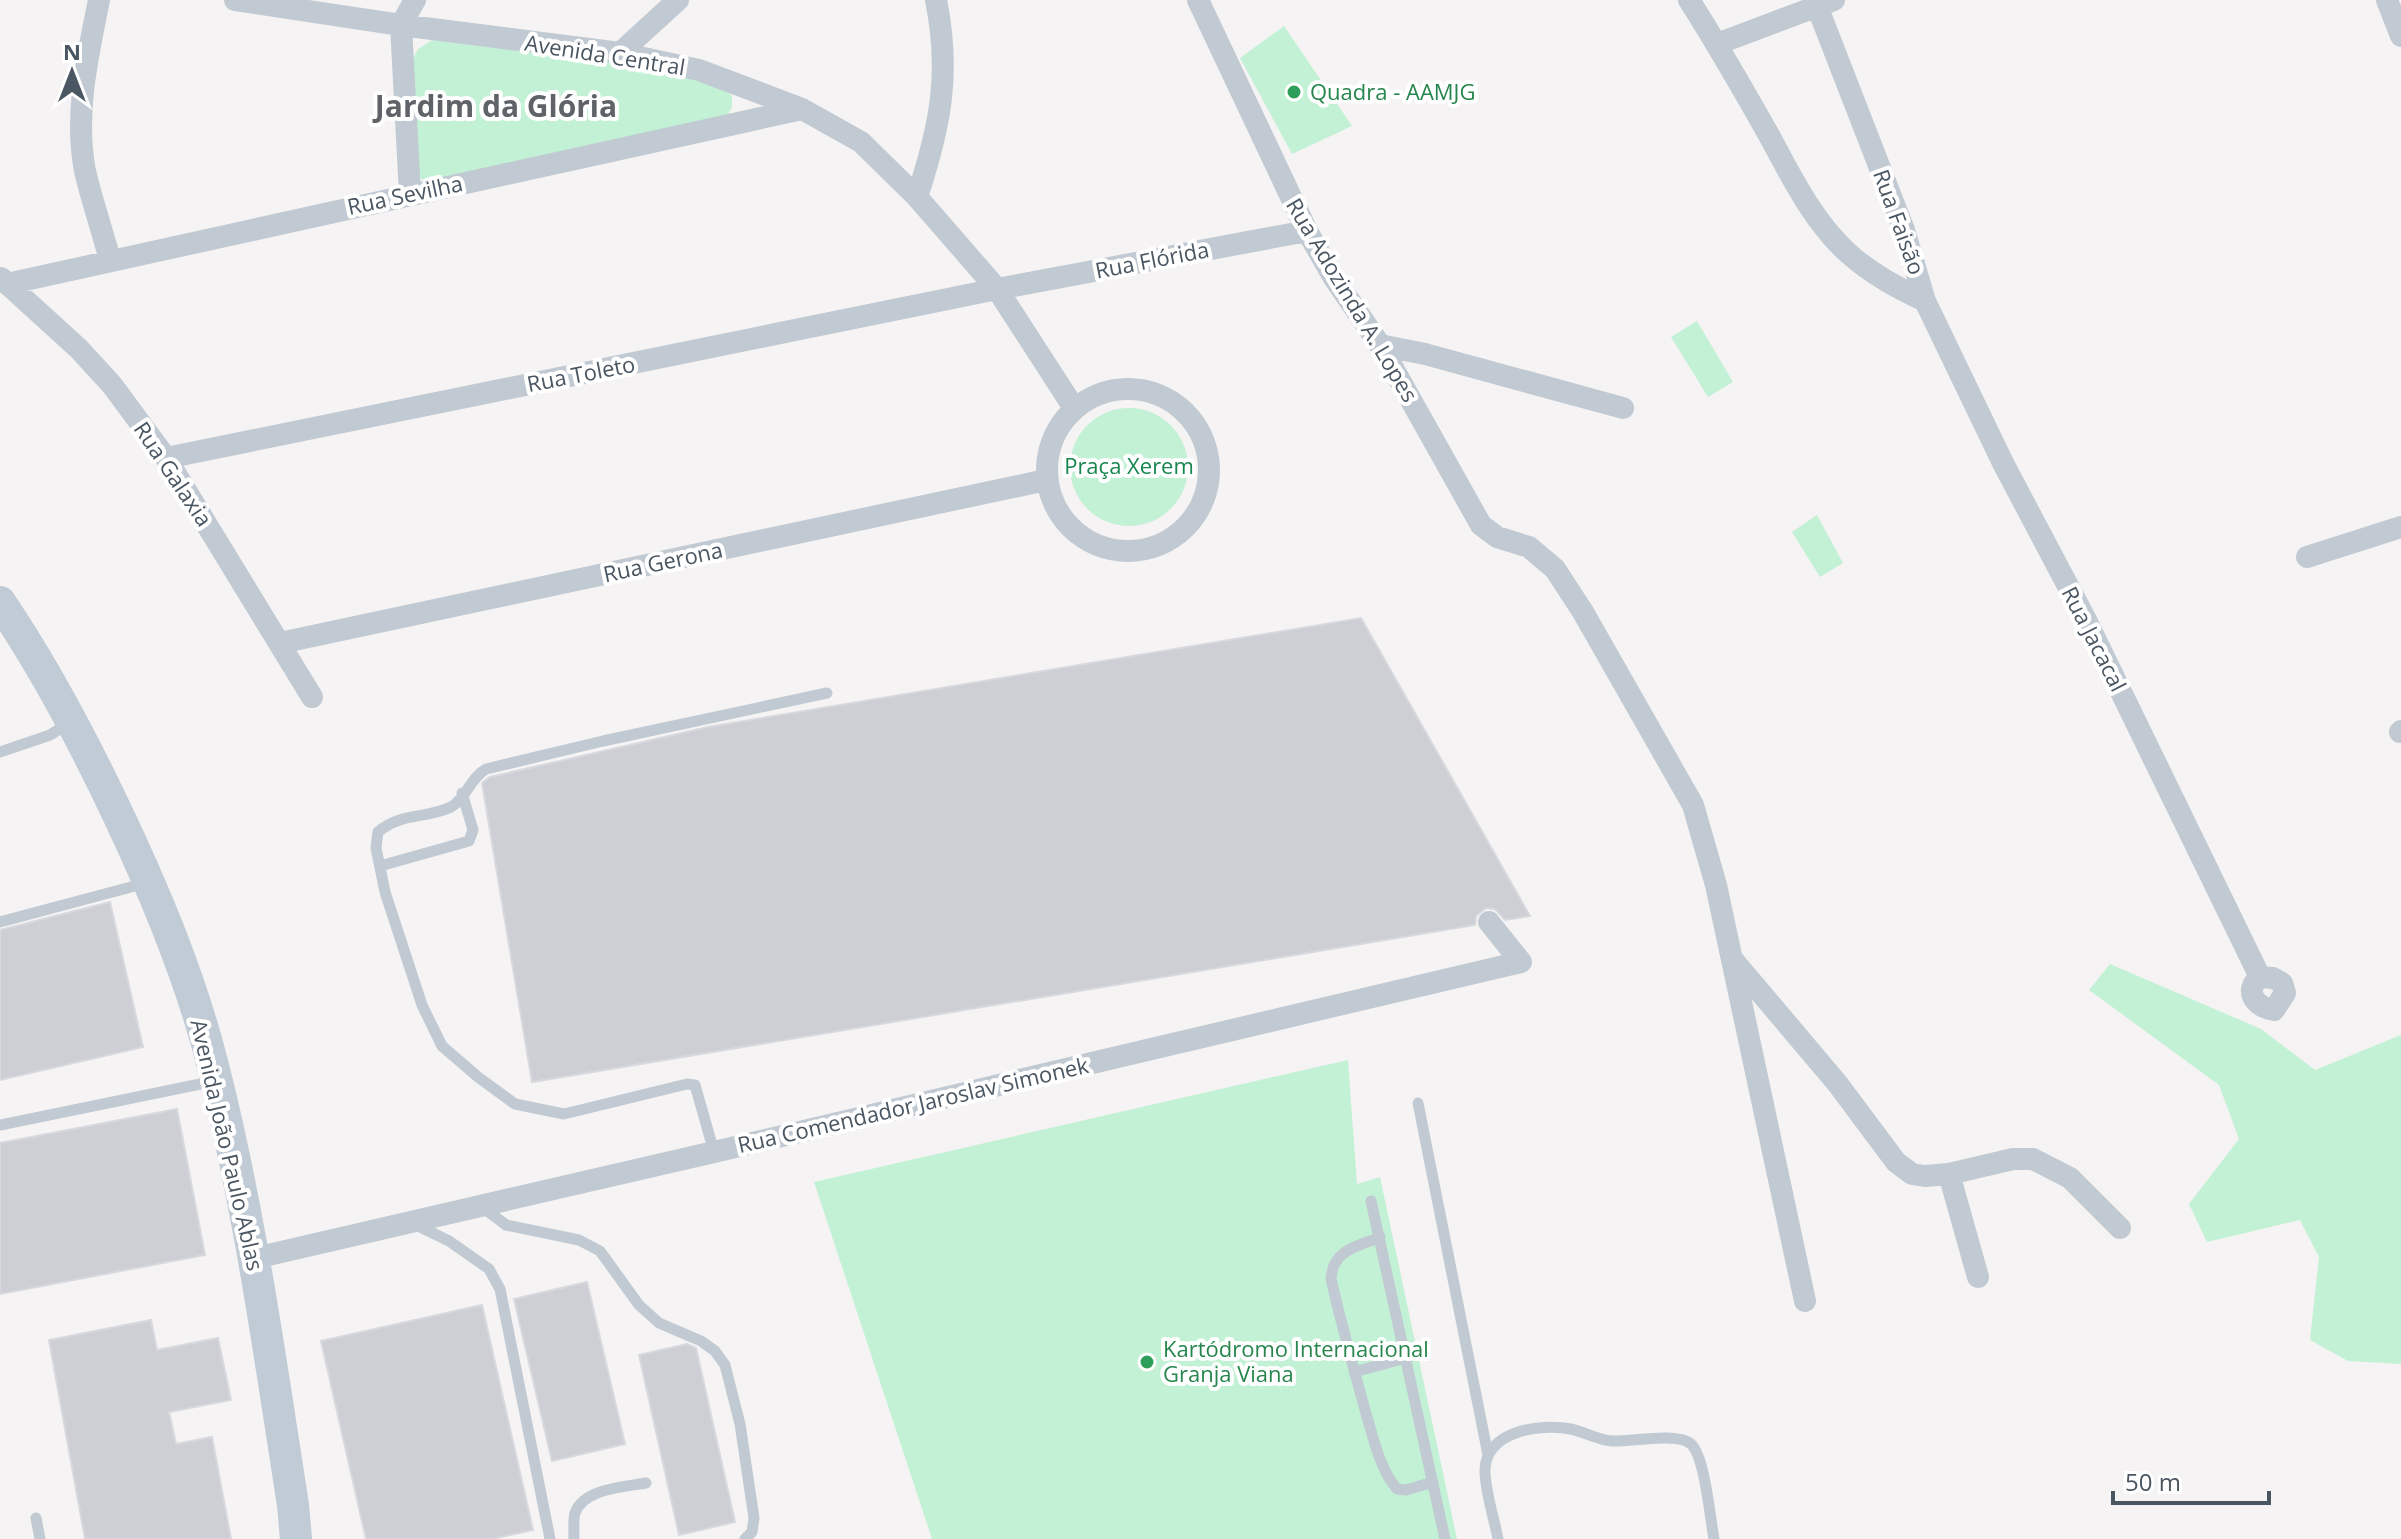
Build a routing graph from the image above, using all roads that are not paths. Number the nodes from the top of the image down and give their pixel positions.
1 (99, 0) edge
2 (235, 0) edge
3 (415, 0) edge
4 (678, 0) edge
5 (936, 0) edge
6 (1198, 0) edge
7 (1689, 0) edge
8 (2387, 0) edge
9 (1826, 3) edge
10 (401, 25) junction
11 (2401, 36) edge
12 (1717, 44) junction
13 (620, 53) junction
14 (802, 109) junction
15 (410, 194) junction
16 (917, 197) junction
17 (1307, 231) junction
18 (110, 260) junction
19 (4, 281) edge
20 (997, 289) junction
21 (1925, 301) junction
22 (1380, 345) junction
23 (1074, 408) junction
24 (1623, 408) dead end
25 (166, 458) junction
26 (1046, 480) junction
27 (2401, 527) edge
28 (2307, 557) dead end
29 (0, 602) edge
30 (280, 643) junction
31 (827, 693) dead end
32 (312, 697) dead end
33 (73, 721) junction
34 (0, 752) edge
35 (462, 793) junction
36 (380, 866) junction
37 (150, 883) junction
38 (0, 922) edge
39 (1489, 922) dead end
40 (1732, 959) junction
41 (2260, 977) dead end
42 (217, 1081) junction
43 (1418, 1103) dead end
44 (0, 1125) edge
45 (714, 1152) junction
46 (1949, 1174) junction
47 (1371, 1201) dead end
48 (480, 1206) junction
49 (410, 1222) junction
50 (2120, 1228) dead end
51 (1380, 1237) junction
52 (255, 1258) junction
53 (1978, 1277) dead end
54 (1805, 1301) dead end
55 (1406, 1358) junction
56 (1354, 1372) junction
57 (1488, 1455) junction
58 (1433, 1482) junction
59 (646, 1483) dead end
60 (36, 1518) dead end
61 (40, 1539) edge
62 (296, 1539) edge
63 (550, 1539) edge
64 (574, 1539) edge
65 (745, 1539) edge
66 (1445, 1539) edge
67 (1498, 1539) edge
68 (1714, 1539) edge

1 - 18 street
2 - 10 street, Avenida Central
3 - 10 street
4 - 13 street
5 - 16 street
6 - 17 street, Rua Adozinda A. Lopes
7 - 12 street, Rua Faisão
8 - 11 street
9 - 12 street
9 - 21 street, Rua Faisão
10 - 13 street, Avenida Central
10 - 15 street
12 - 21 street, Rua Faisão
13 - 14 street, Avenida Central
14 - 15 street, Rua Sevilha
14 - 16 street, Avenida Central
15 - 18 street, Rua Sevilha
16 - 20 street, Avenida Central
17 - 20 street, Rua Flórida
17 - 22 street, Rua Adozinda A. Lopes
18 - 19 street, Rua Sevilha
19 - 25 street, Rua Galaxia
20 - 23 street, Avenida Central
20 - 25 street, Rua Toleto
21 - 41 street, Rua Jacacal
22 - 24 street
22 - 40 street, Rua Adozinda A. Lopes
23 - 26 street
23 - 26 street
25 - 30 street, Rua Galaxia
26 - 30 street, Rua Gerona
27 - 28 street
29 - 33 street, Avenida João Paulo Ablas
30 - 32 street, Rua Galaxia
31 - 35 lane
33 - 34 lane
33 - 37 street, Avenida João Paulo Ablas
35 - 36 lane
35 - 36 lane
36 - 45 lane
37 - 38 lane
37 - 42 street, Avenida João Paulo Ablas
39 - 45 street, Rua Comendador Jaroslav Simonek
40 - 46 street
40 - 54 street, Rua Adozinda A. Lopes
42 - 44 lane
42 - 52 street, Avenida João Paulo Ablas
43 - 57 lane
45 - 48 street, Rua Comendador Jaroslav Simonek
46 - 50 street
46 - 53 street
47 - 51 lane
48 - 49 street, Rua Comendador Jaroslav Simonek
48 - 65 lane
49 - 52 street, Rua Comendador Jaroslav Simonek
49 - 63 lane
51 - 55 lane
51 - 56 lane
52 - 62 street, Avenida João Paulo Ablas
55 - 56 lane
55 - 58 lane
56 - 58 lane
57 - 67 lane
57 - 68 lane
58 - 66 lane
59 - 64 lane
60 - 61 lane

